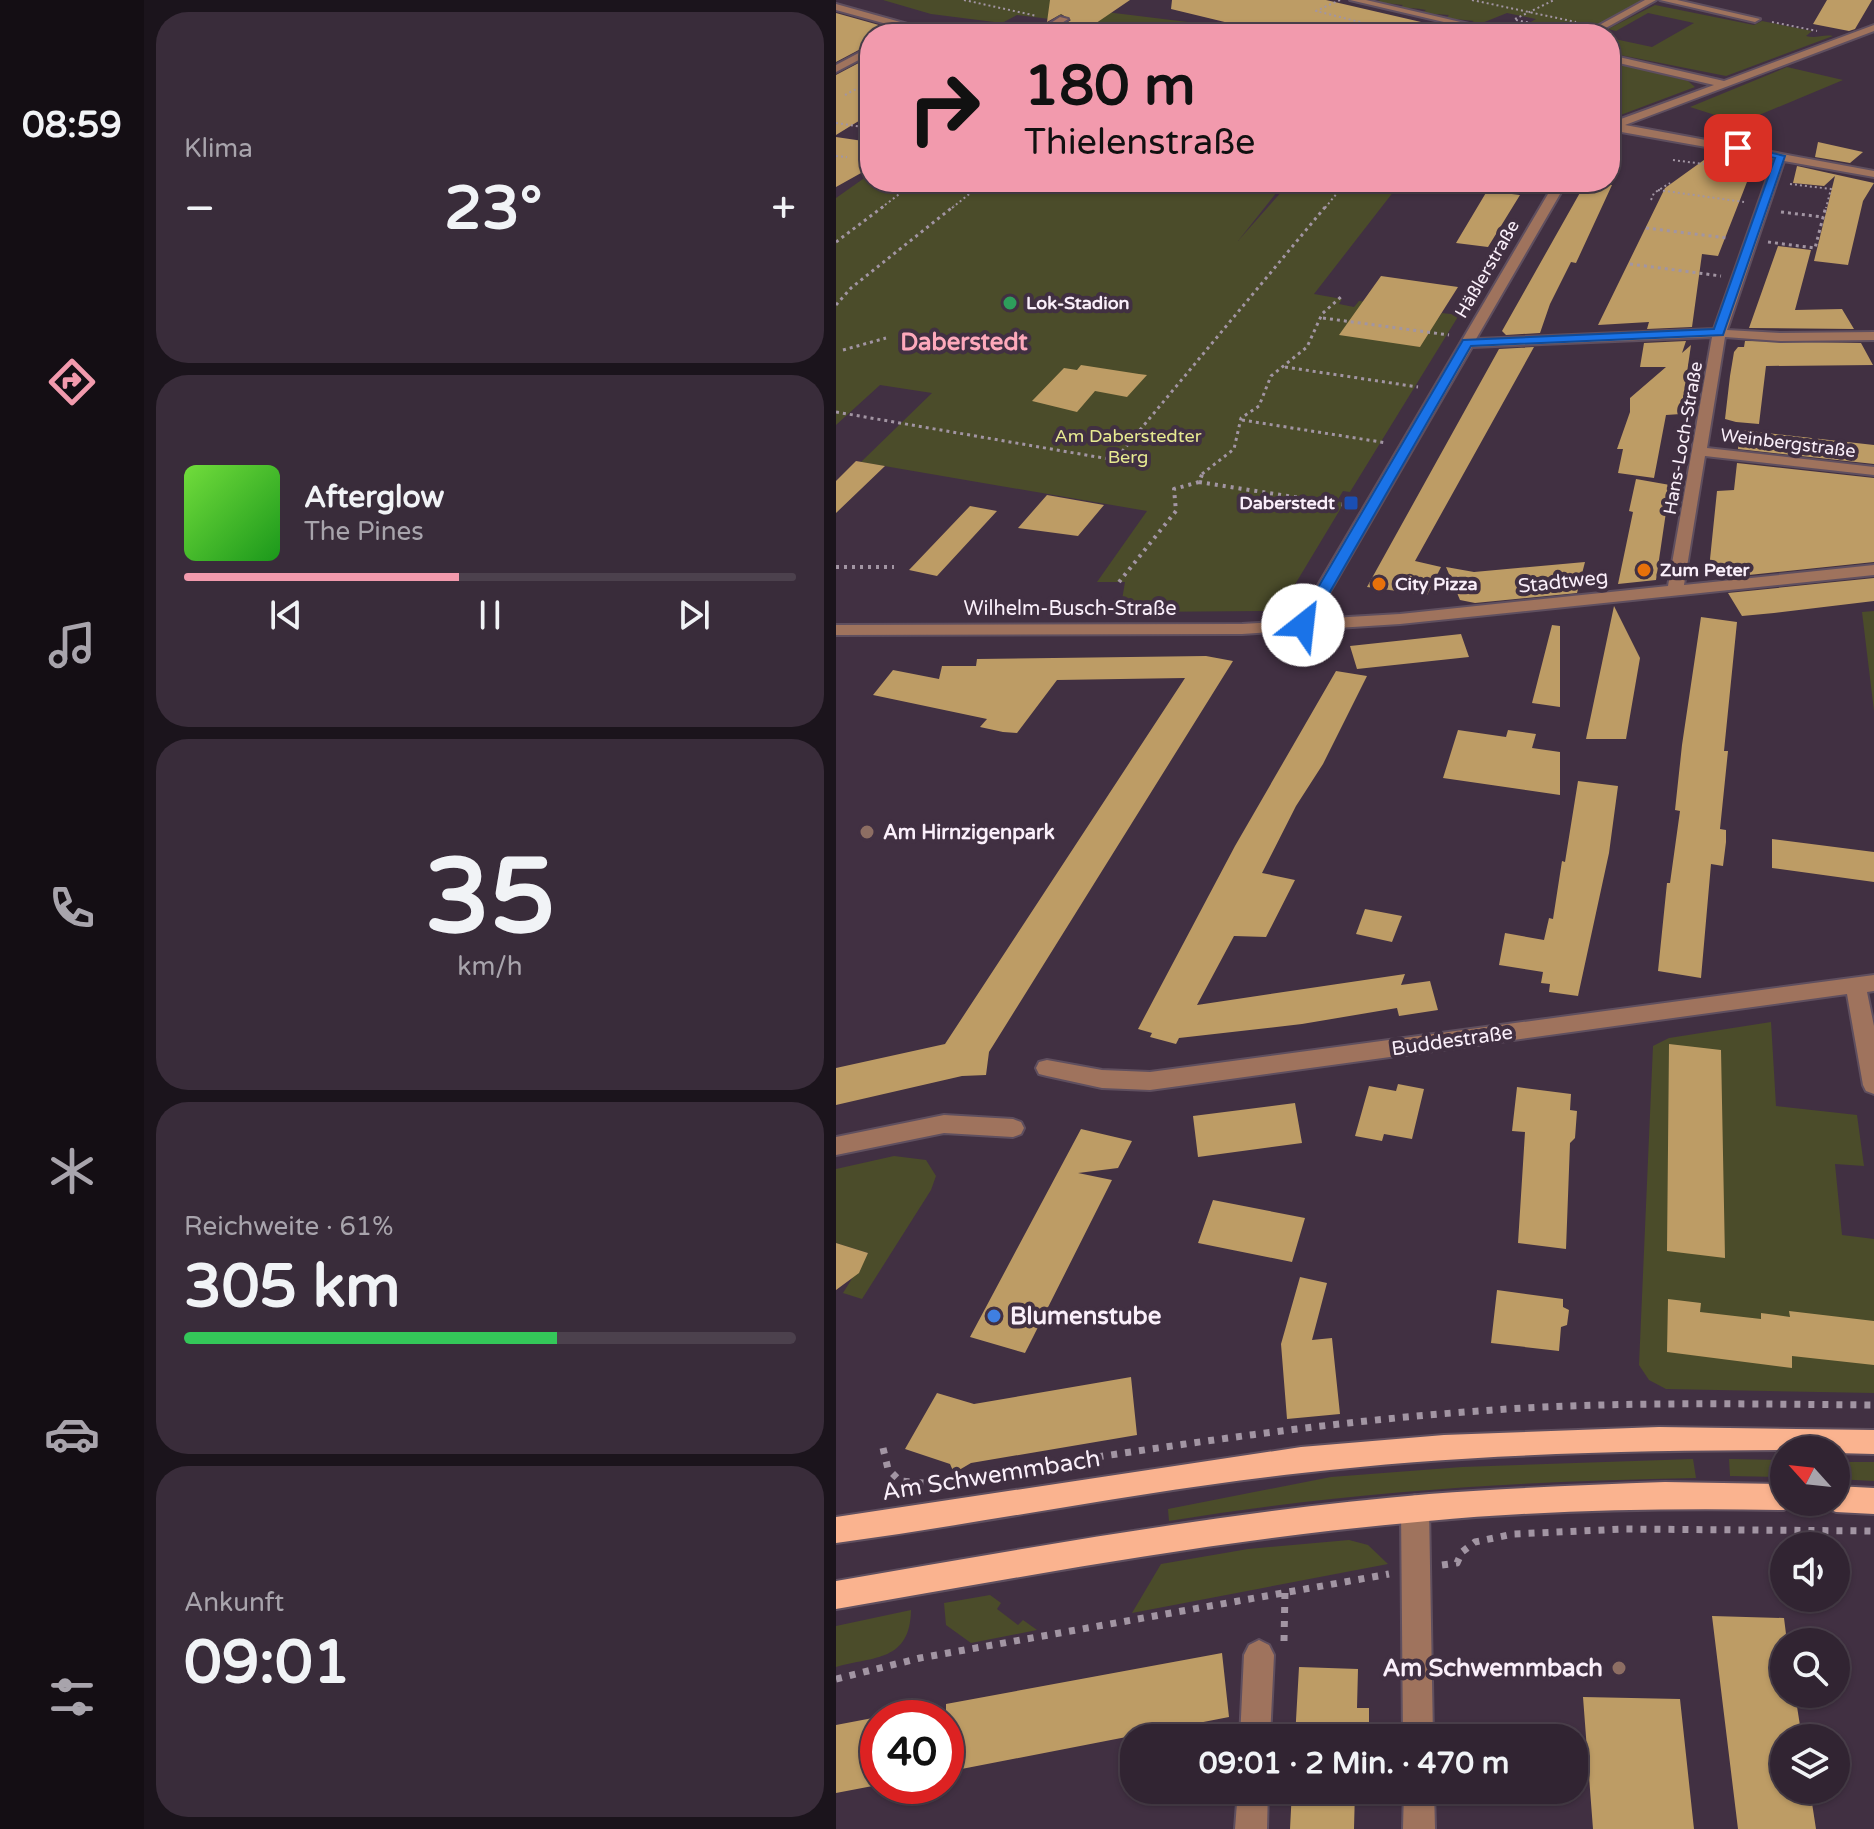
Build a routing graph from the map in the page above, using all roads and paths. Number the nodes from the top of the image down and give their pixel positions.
1 (964, 0) edge
2 (1341, 0) edge
3 (1354, 0) edge
4 (1472, 0) edge
5 (1554, 0) edge
6 (1652, 0) edge
7 (1664, 0) edge
8 (836, 7) edge
9 (1529, 12) junction
10 (1522, 16) dead end
11 (1872, 17) edge
12 (1063, 19) joint
13 (1755, 19) joint
14 (1797, 21) dead end
15 (898, 24) edge
16 (1055, 24) edge
17 (1368, 24) edge
18 (1462, 24) edge
19 (1583, 24) edge
20 (1608, 24) edge
21 (1789, 26) junction
22 (1874, 28) edge
23 (860, 56) edge
24 (1620, 60) edge
25 (836, 69) edge
26 (1728, 85) junction
27 (856, 89) dead end
28 (845, 95) dead end
29 (836, 123) edge
30 (1620, 123) edge
31 (860, 127) edge
32 (1620, 128) edge
33 (836, 156) edge
34 (1780, 156) junction
35 (847, 157) dead end
36 (1874, 174) edge
37 (1670, 183) dead end
38 (1790, 184) dead end
39 (1658, 190) junction
40 (902, 192) edge
41 (971, 192) edge
42 (1338, 192) edge
43 (1555, 192) edge
44 (1651, 200) dead end
45 (1752, 203) dead end
46 (1786, 213) dead end
47 (1823, 217) junction
48 (1646, 228) dead end
49 (1727, 238) dead end
50 (836, 242) edge
51 (1774, 243) dead end
52 (1630, 264) dead end
53 (1725, 276) dead end
54 (1343, 295) dead end
55 (836, 305) edge
56 (1323, 318) junction
57 (1719, 333) junction
58 (1874, 336) edge
59 (886, 338) dead end
60 (1469, 340) junction
61 (843, 350) dead end
62 (1285, 367) junction
63 (1440, 390) junction
64 (836, 412) edge
65 (1242, 420) junction
66 (1407, 447) junction
67 (1698, 451) junction
68 (1874, 471) edge
69 (1199, 482) junction
70 (1371, 509) junction
71 (836, 567) edge
72 (894, 567) dead end
73 (1874, 570) edge
74 (1119, 582) dead end
75 (1675, 593) junction
76 (1303, 625) junction
77 (836, 630) edge
78 (1865, 984) edge
79 (1047, 1068) dead end
80 (1874, 1085) edge
81 (1013, 1128) dead end
82 (836, 1146) edge
83 (1606, 1403) dead end
84 (1874, 1405) edge
85 (1874, 1442) edge
86 (1770, 1497) edge
87 (1850, 1500) edge
88 (1874, 1501) edge
89 (1415, 1508) junction
90 (836, 1530) edge
91 (1874, 1531) edge
92 (1416, 1569) junction
93 (1285, 1591) junction
94 (836, 1595) edge
95 (1259, 1655) joint
96 (836, 1679) edge
97 (1256, 1724) edge
98 (1418, 1724) edge
99 (1252, 1804) edge
100 (1419, 1804) edge
101 (1251, 1829) edge
102 (1419, 1829) edge

1 - 12 path
2 - 17 path
3 - 18 street
4 - 9 path
5 - 9 path
6 - 20 street
7 - 13 street
8 - 15 street
9 - 10 path
9 - 19 path
11 - 21 path
12 - 16 street
13 - 21 path
14 - 21 path
22 - 26 street
23 - 25 street
24 - 26 street
26 - 30 street
27 - 28 path
29 - 31 path
32 - 34 street
33 - 35 path
34 - 36 street
34 - 57 street, Hans-Loch-Straße
37 - 39 path
38 - 47 path
39 - 44 path
39 - 45 path
40 - 50 path
41 - 55 path
42 - 64 path
43 - 60 street, Häßlerstraße
46 - 47 path
47 - 51 path
48 - 49 path
52 - 53 path
54 - 56 path
56 - 60 path
56 - 62 path
57 - 58 street
57 - 60 street
57 - 67 street, Hans-Loch-Straße
59 - 61 path
60 - 63 street, Häßlerstraße
62 - 63 path
62 - 65 path
63 - 66 street, Häßlerstraße
65 - 66 path
65 - 69 path
66 - 70 street, Häßlerstraße
67 - 68 street, Weinbergstraße
67 - 75 street, Hans-Loch-Straße
69 - 70 path
69 - 74 path
70 - 76 street, Häßlerstraße
71 - 72 path
73 - 75 street, Stadtweg
75 - 76 street, Stadtweg
76 - 77 street, Wilhelm-Busch-Straße
78 - 79 street, Buddestraße
78 - 80 street, Buddestraße
81 - 82 street
83 - 84 path
85 - 90 main road, Am Schwemmbach
86 - 89 main road
87 - 88 main road
89 - 92 street
89 - 94 main road
91 - 92 path
92 - 93 path
92 - 98 street
93 - 95 path
93 - 96 path
95 - 97 street
99 - 101 street
100 - 102 street

